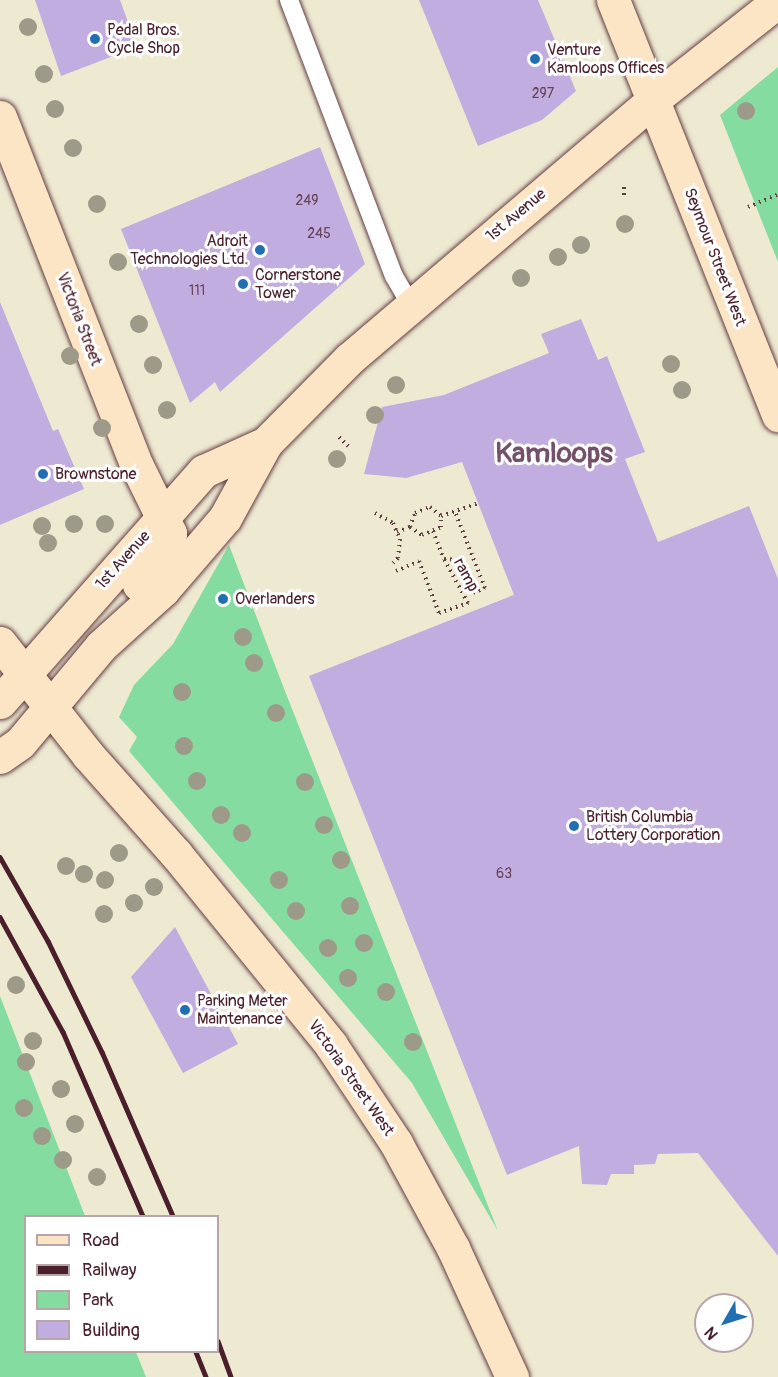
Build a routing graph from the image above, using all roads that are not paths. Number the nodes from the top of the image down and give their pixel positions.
1 (289, 0) edge
2 (613, 0) edge
3 (778, 2) edge
4 (654, 99) junction
5 (0, 117) edge
6 (410, 304) junction
7 (778, 415) edge
8 (266, 443) junction
9 (160, 519) junction
10 (0, 643) edge
11 (101, 646) junction
12 (24, 674) junction
13 (0, 702) edge
14 (50, 708) junction
15 (0, 757) edge
16 (512, 1377) edge

1 - 6 lane
2 - 4 street, Seymour Street West
3 - 4 street, 1st Avenue
4 - 6 street, 1st Avenue
4 - 7 street, Seymour Street West
5 - 9 street, Victoria Street
6 - 8 street, 1st Avenue
8 - 9 street, 1st Avenue
8 - 11 street, 1st Avenue
9 - 11 street, Victoria Street
9 - 12 street, 1st Avenue
10 - 12 street, Victoria Street West
11 - 14 street, 1st Avenue
12 - 13 street, 1st Avenue
12 - 14 street, Victoria Street West
14 - 15 street, 1st Avenue
14 - 16 street, Victoria Street West

